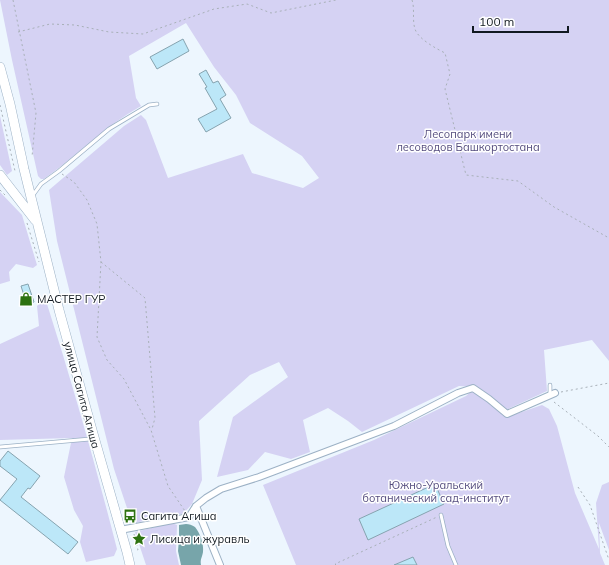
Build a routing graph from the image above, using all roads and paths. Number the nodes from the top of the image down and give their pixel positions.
1 (13, 0) edge
2 (336, 0) edge
3 (412, 0) edge
4 (18, 32) junction
5 (0, 67) edge
6 (157, 104) dead end
7 (0, 105) edge
8 (32, 157) dead end
9 (15, 171) dead end
10 (59, 171) junction
11 (0, 175) edge
12 (31, 198) junction
13 (38, 224) junction
14 (609, 238) edge
15 (101, 262) junction
16 (609, 383) edge
17 (550, 385) dead end
18 (553, 394) junction
19 (554, 402) dead end
20 (151, 430) junction
21 (90, 439) dead end
22 (0, 446) edge
23 (609, 447) edge
24 (578, 487) dead end
25 (196, 506) junction
26 (441, 515) joint
27 (130, 516) dead end
28 (189, 517) junction
29 (132, 528) junction
30 (120, 530) junction
31 (127, 552) junction
32 (609, 560) edge
33 (130, 565) edge
34 (220, 565) edge
35 (336, 565) edge
36 (456, 565) edge

1 - 4 path
2 - 4 path
3 - 14 path
4 - 8 path
5 - 12 main road, улица Сагита Агиша
6 - 10 lane
7 - 9 path
10 - 12 lane
10 - 15 path
11 - 13 main road, улица Сагита Агиша
12 - 13 main road, улица Сагита Агиша
13 - 30 main road, улица Сагита Агиша
15 - 20 path
15 - 20 path
16 - 18 path
17 - 18 lane
18 - 25 street
19 - 23 path
20 - 28 path
21 - 22 lane
24 - 32 path
25 - 28 street
25 - 34 street
26 - 35 path
26 - 36 lane
27 - 29 path
28 - 29 street
29 - 30 street
29 - 31 path
30 - 31 main road, улица Сагита Агиша
31 - 33 main road, улица Сагита Агиша

